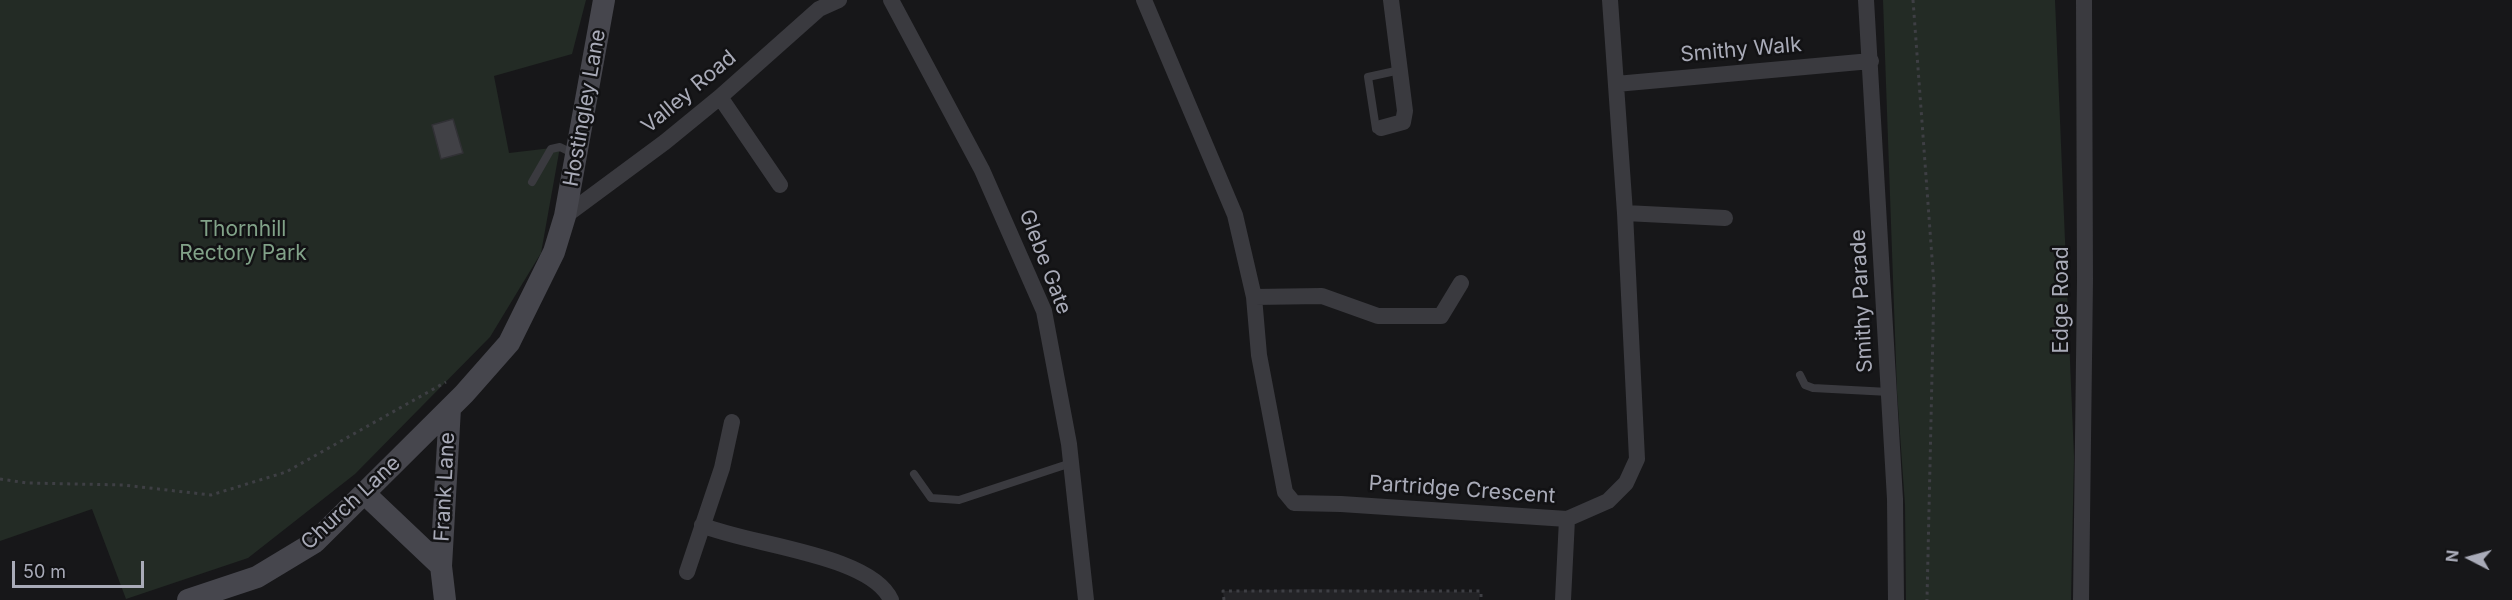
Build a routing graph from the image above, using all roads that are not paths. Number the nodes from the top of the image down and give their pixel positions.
1 (604, 0) edge
2 (839, 0) edge
3 (891, 0) edge
4 (1144, 0) edge
5 (1391, 0) edge
6 (1610, 0) edge
7 (1866, 0) edge
8 (2084, 0) edge
9 (819, 4) edge
10 (1871, 61) junction
11 (1401, 70) junction
12 (1616, 84) junction
13 (720, 97) junction
14 (1381, 128) joint
15 (577, 155) junction
16 (532, 182) dead end
17 (780, 185) dead end
18 (1625, 213) junction
19 (565, 216) junction
20 (1725, 218) dead end
21 (1461, 283) dead end
22 (1254, 297) junction
23 (1800, 375) dead end
24 (1889, 392) junction
25 (455, 394) junction
26 (732, 422) dead end
27 (1071, 463) junction
28 (915, 474) dead end
29 (364, 493) junction
30 (1568, 519) junction
31 (702, 525) junction
32 (441, 566) junction
33 (687, 572) dead end
34 (188, 600) edge
35 (444, 600) edge
36 (891, 600) edge
37 (1086, 600) edge
38 (1563, 600) edge
39 (1896, 600) edge
40 (2081, 600) edge

1 - 15 main road, Hostingley Lane
2 - 9 street, Valley Road
3 - 27 street, Glebe Gate
4 - 22 street, Partridge Crescent
5 - 11 street
6 - 12 street, Partridge Crescent
7 - 10 street, Smithy Parade
8 - 40 street, Edge Road
9 - 13 street, Valley Road
10 - 12 street, Smithy Walk
10 - 24 street, Smithy Parade
11 - 14 street
11 - 14 lane
12 - 18 street, Partridge Crescent
13 - 17 street
13 - 19 street, Valley Road
15 - 16 lane
15 - 19 main road, Hostingley Lane
18 - 20 street
18 - 30 street, Partridge Crescent
19 - 25 main road, Hostingley Lane
21 - 22 street
22 - 30 street, Partridge Crescent
23 - 24 lane
24 - 39 street, Smithy Parade
25 - 29 main road, Church Lane
25 - 32 main road, Frank Lane
26 - 31 street
27 - 28 lane
27 - 37 street, Glebe Gate
29 - 32 main road, Frank Lane
29 - 34 main road, Church Lane
30 - 38 street
31 - 33 street
31 - 36 street
32 - 35 main road, Frank Lane

